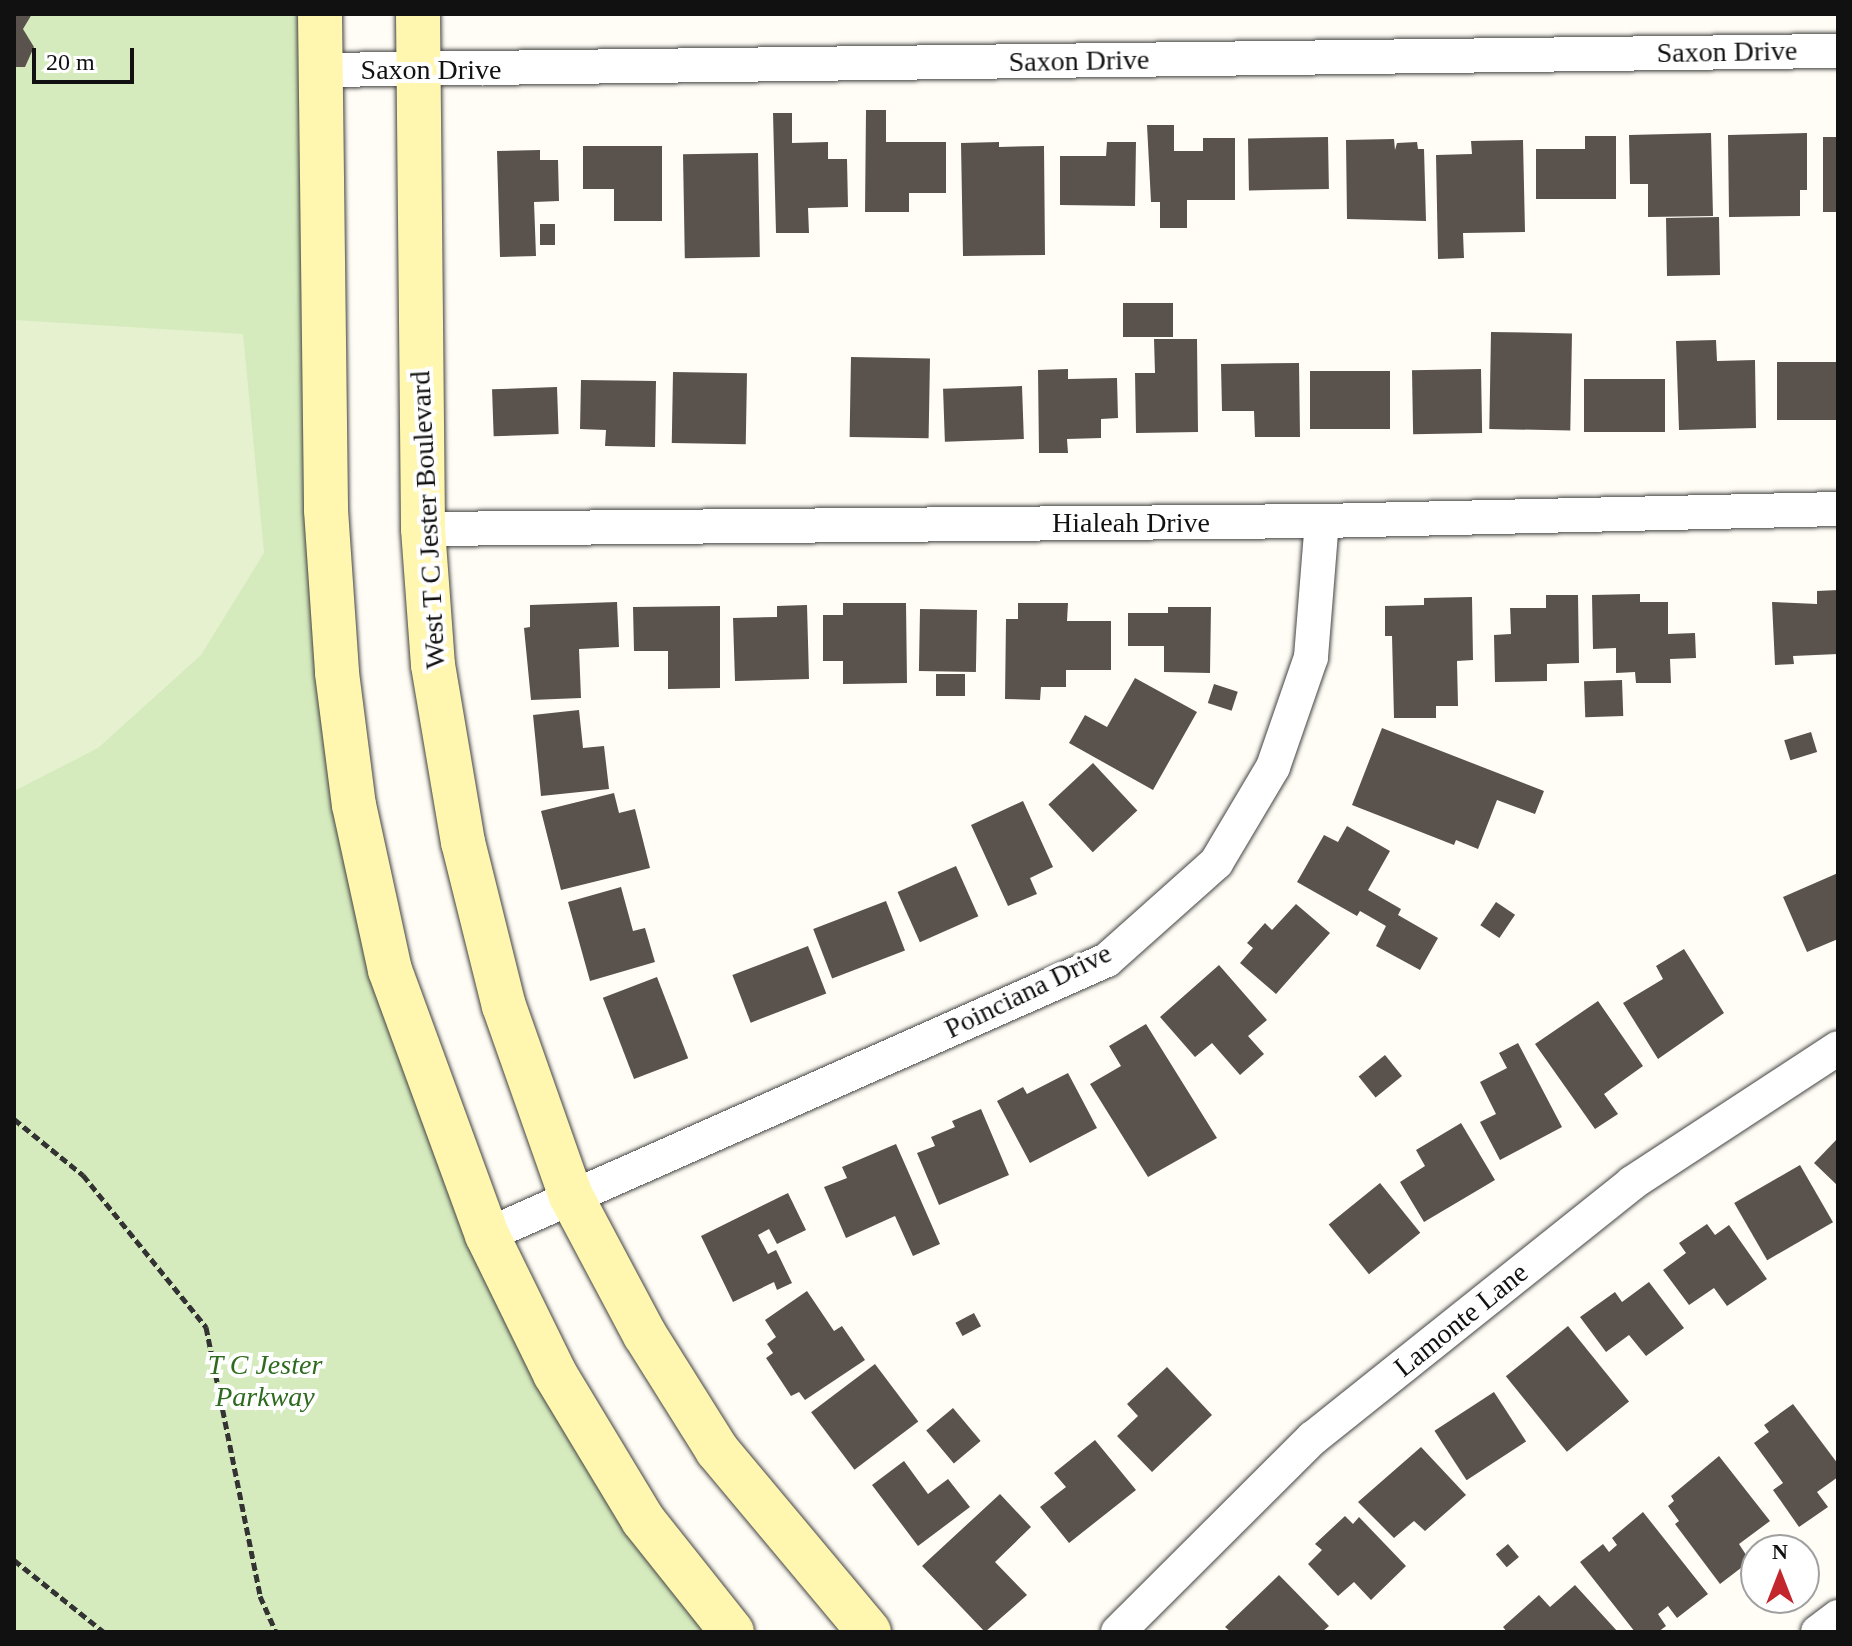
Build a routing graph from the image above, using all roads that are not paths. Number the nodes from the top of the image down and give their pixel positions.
1 (320, 14) edge
2 (418, 14) edge
3 (1838, 51) edge
4 (321, 70) junction
5 (417, 71) junction
6 (1838, 509) edge
7 (1322, 521) junction
8 (423, 529) junction
9 (1838, 1048) edge
10 (571, 1196) junction
11 (487, 1235) junction
12 (1838, 1617) edge
13 (732, 1632) edge
14 (869, 1632) edge
15 (1118, 1632) edge
16 (1818, 1632) edge

1 - 4 main road
2 - 5 main road, West T C Jester Boulevard
3 - 5 street, Saxon Drive
4 - 5 street, Saxon Drive
4 - 11 main road
5 - 8 main road, West T C Jester Boulevard
6 - 7 street, Hialeah Drive
7 - 8 street, Hialeah Drive
7 - 10 street, Poinciana Drive
8 - 10 main road, West T C Jester Boulevard
9 - 15 street, Lamonte Lane
10 - 11 street, Poinciana Drive
10 - 14 main road, West T C Jester Boulevard
11 - 13 main road
12 - 16 street

